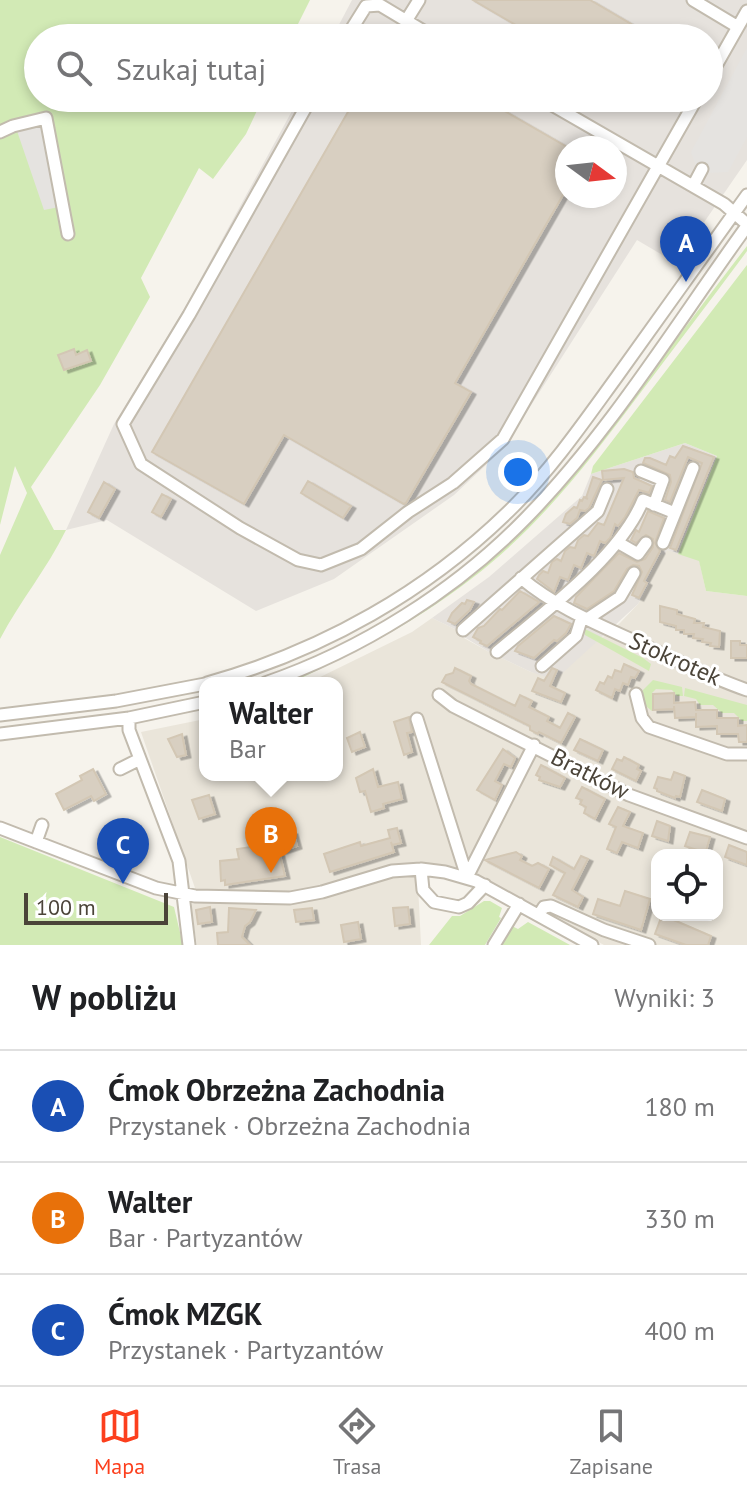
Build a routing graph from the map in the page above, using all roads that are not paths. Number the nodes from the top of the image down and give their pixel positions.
1 (419, 0) edge
2 (693, 0) edge
3 (747, 11) edge
4 (406, 21) junction
5 (355, 24) edge
6 (411, 24) edge
7 (738, 27) junction
8 (723, 53) edge
9 (303, 112) edge
10 (564, 112) edge
11 (689, 112) edge
12 (0, 132) edge
13 (658, 166) junction
14 (702, 169) dead end
15 (693, 186) junction
16 (747, 195) edge
17 (734, 213) junction
18 (747, 225) edge
19 (68, 234) dead end
20 (693, 468) dead end
21 (641, 471) dead end
22 (607, 489) dead end
23 (654, 505) junction
24 (675, 513) junction
25 (617, 542) junction
26 (646, 543) dead end
27 (663, 543) dead end
28 (634, 573) dead end
29 (521, 578) junction
30 (554, 603) junction
31 (585, 618) junction
32 (463, 630) dead end
33 (497, 652) dead end
34 (542, 666) dead end
35 (226, 677) edge
36 (279, 677) edge
37 (199, 684) edge
38 (747, 690) edge
39 (636, 694) dead end
40 (439, 695) dead end
41 (199, 703) edge
42 (0, 715) edge
43 (129, 718) junction
44 (417, 719) dead end
45 (0, 734) edge
46 (534, 745) junction
47 (747, 754) edge
48 (140, 759) junction
49 (120, 769) dead end
50 (42, 825) dead end
51 (0, 828) edge
52 (747, 838) edge
53 (36, 842) junction
54 (421, 869) junction
55 (467, 877) junction
56 (485, 885) junction
57 (183, 895) junction
58 (519, 904) junction
59 (539, 915) junction
60 (189, 945) edge
61 (494, 945) edge
62 (592, 945) edge
63 (649, 945) edge

1 - 4 street
2 - 7 street
3 - 7 street
4 - 5 street
4 - 6 street
7 - 8 street
9 - 13 street
10 - 13 street
11 - 13 street
12 - 19 street
13 - 15 street
14 - 15 street
15 - 17 street
16 - 17 street
17 - 18 street
17 - 35 street
18 - 36 street
20 - 24 street
21 - 23 street
22 - 29 street
23 - 24 street
23 - 25 street
24 - 27 street
25 - 26 street
25 - 30 street
28 - 31 street
29 - 30 street, Stokrotek
29 - 32 street
30 - 31 street, Stokrotek
30 - 33 street
31 - 34 street
31 - 38 street, Stokrotek
37 - 42 street
39 - 47 street, Stokrotek
40 - 46 street, Bratków
41 - 43 street
43 - 45 street
43 - 48 street
44 - 55 street
46 - 52 street, Bratków
46 - 55 street
48 - 49 street
48 - 57 street
50 - 53 street
51 - 53 street
53 - 57 street
54 - 55 street
54 - 56 street
54 - 57 street
55 - 56 street
56 - 58 street
57 - 60 street
58 - 59 street
58 - 61 street
59 - 62 street
59 - 63 street

